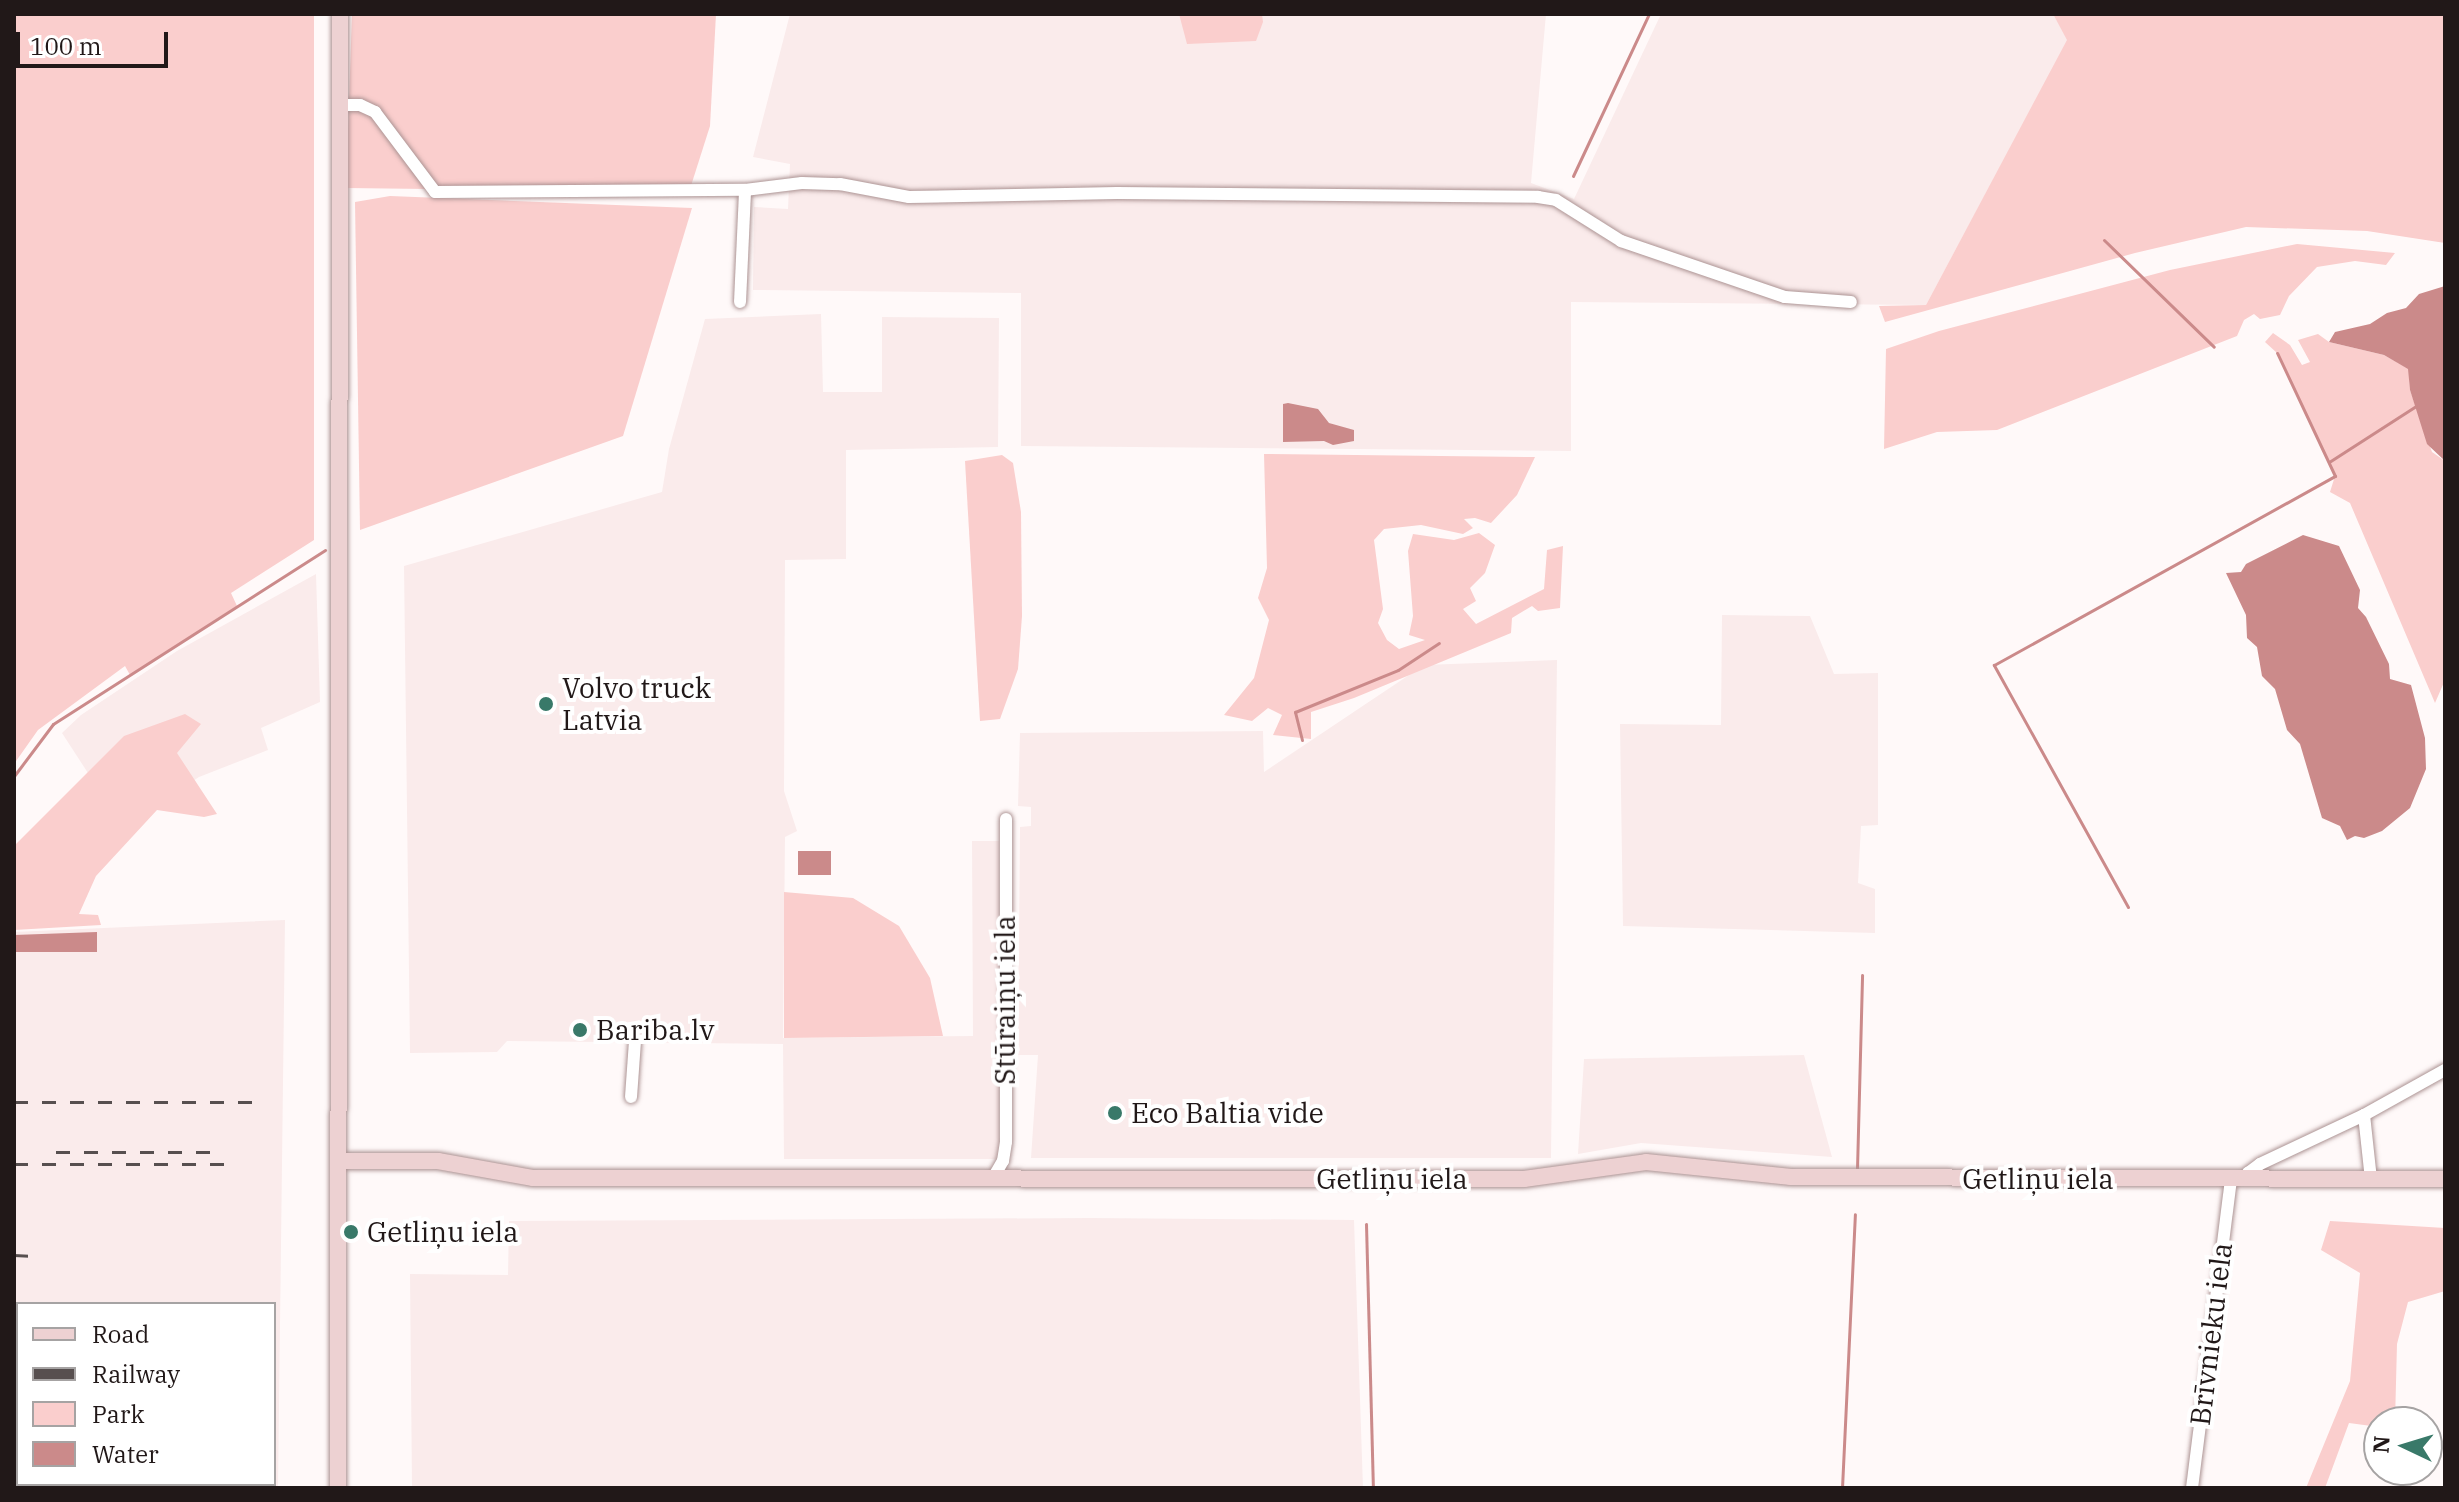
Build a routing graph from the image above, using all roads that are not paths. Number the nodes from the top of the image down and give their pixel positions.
1 (340, 14) edge
2 (341, 105) junction
3 (745, 190) junction
4 (740, 302) dead end
5 (1851, 302) dead end
6 (1006, 819) dead end
7 (635, 1041) dead end
8 (2445, 1070) edge
9 (631, 1097) dead end
10 (2364, 1115) junction
11 (339, 1161) junction
12 (993, 1178) junction
13 (2371, 1179) junction
14 (2445, 1179) edge
15 (2238, 1180) junction
16 (338, 1488) edge
17 (2192, 1488) edge

1 - 2 street
2 - 3 street
2 - 11 street
3 - 4 street
3 - 5 street
6 - 12 street, Stūraiņu iela
7 - 9 street
8 - 10 street
10 - 13 street
10 - 15 street
11 - 12 street, Getliņu iela
11 - 16 street
12 - 15 street, Getliņu iela
13 - 14 street, Getliņu iela
13 - 15 street, Getliņu iela
15 - 17 street, Brīvnieku iela

